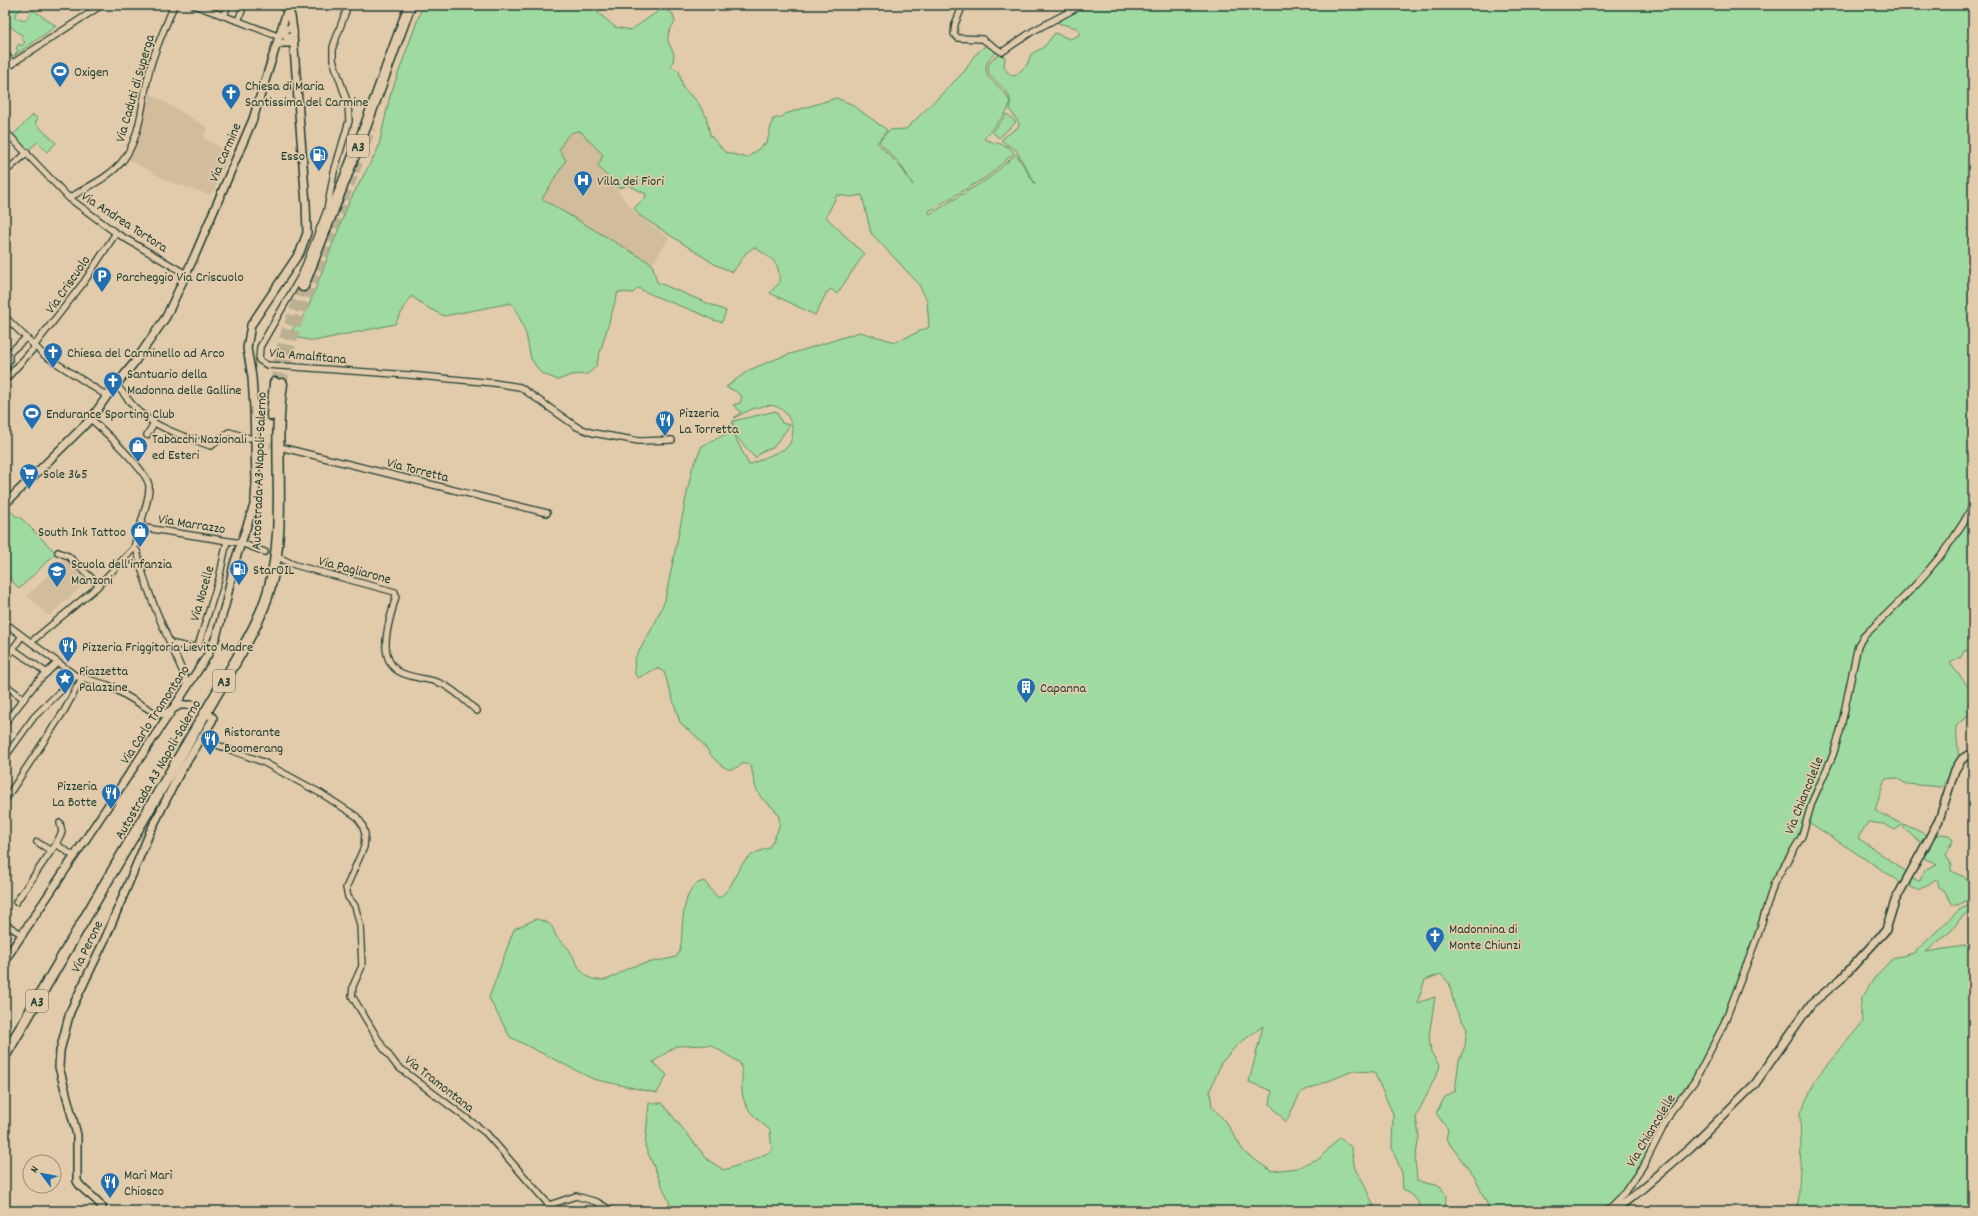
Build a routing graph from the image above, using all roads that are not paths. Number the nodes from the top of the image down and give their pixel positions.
1 (102, 5) edge
2 (174, 5) edge
3 (194, 5) edge
4 (228, 5) edge
5 (244, 5) edge
6 (277, 5) edge
7 (346, 5) edge
8 (410, 5) edge
9 (417, 5) edge
10 (963, 5) edge
11 (1082, 5) edge
12 (289, 7) edge
13 (209, 8) edge
14 (224, 16) junction
15 (239, 22) junction
16 (287, 34) junction
17 (5, 53) edge
18 (12, 64) junction
19 (5, 68) edge
20 (371, 128) tunnel mouth
21 (5, 131) edge
22 (27, 153) junction
23 (5, 172) edge
24 (69, 198) junction
25 (116, 233) junction
26 (186, 274) junction
27 (303, 286) tunnel mouth
28 (5, 317) edge
29 (26, 338) junction
30 (35, 347) junction
31 (5, 368) edge
32 (5, 380) edge
33 (116, 385) junction
34 (107, 396) junction
35 (91, 419) junction
36 (154, 423) junction
37 (147, 435) dead end
38 (249, 438) tunnel mouth
39 (672, 440) dead end
40 (284, 448) tunnel mouth
41 (5, 504) edge
42 (1973, 505) edge
43 (547, 513) dead end
44 (139, 526) junction
45 (227, 541) junction
46 (241, 543) junction
47 (134, 548) junction
48 (58, 552) dead end
49 (265, 552) dead end
50 (280, 558) dead end
51 (95, 588) junction
52 (5, 623) edge
53 (22, 636) junction
54 (31, 642) junction
55 (170, 643) junction
56 (13, 649) junction
57 (5, 660) edge
58 (57, 663) junction
59 (47, 673) junction
60 (79, 677) junction
61 (5, 685) edge
62 (187, 688) junction
63 (180, 698) junction
64 (24, 699) junction
65 (174, 708) junction
66 (477, 710) dead end
67 (5, 711) edge
68 (157, 714) junction
69 (209, 714) dead end
70 (11, 716) junction
71 (166, 720) junction
72 (5, 723) edge
73 (159, 730) junction
74 (201, 740) junction
75 (1973, 755) edge
76 (5, 757) edge
77 (5, 800) edge
78 (60, 823) dead end
79 (37, 842) dead end
80 (56, 844) junction
81 (51, 851) junction
82 (75, 857) junction
83 (16, 902) dead end
84 (5, 924) edge
85 (23, 935) junction
86 (5, 960) edge
87 (5, 1043) edge
88 (5, 1055) edge
89 (101, 1211) edge
90 (612, 1211) edge
91 (1607, 1211) edge
92 (1613, 1211) edge

1 - 18 street
2 - 24 street, Via Caduti di Superga
3 - 13 street
4 - 14 street
5 - 15 street
6 - 12 street
7 - 39 street, Via Amalfitana
8 - 27 highway, A3
9 - 20 highway, A3
10 - 11 street
12 - 16 street
12 - 16 street, Via Carlo Tramontano
13 - 14 street
14 - 15 street
15 - 16 street
16 - 26 street, Via Carmine
16 - 46 street, Via Carlo Tramontano
17 - 18 street
18 - 19 street
21 - 22 street, Via Andrea Tortora
22 - 23 street
22 - 24 street, Via Andrea Tortora
24 - 25 street, Via Andrea Tortora
25 - 26 street, Via Andrea Tortora
25 - 30 street, Via Criscuolo
26 - 33 street, Via Carmine
28 - 29 street
29 - 30 street
29 - 31 street
30 - 32 street, Via Criscuolo
30 - 34 street
33 - 34 street, Via Carmine
33 - 36 street
34 - 35 street, Via Carmine
35 - 41 street, Via Carmine
35 - 44 street
36 - 37 street
36 - 38 street
40 - 43 street, Via Torretta
42 - 91 street, Via Chiancolelle
44 - 45 street, Via Marrazzo
44 - 47 street
45 - 46 street, Via Marrazzo
45 - 55 street, Via Nocelle
46 - 49 street
46 - 62 street, Via Carlo Tramontano
47 - 51 street
47 - 55 street
48 - 51 street
50 - 66 street, Via Pagliarone
51 - 54 street
52 - 53 street
53 - 54 street
53 - 56 street
54 - 58 street
55 - 62 street
56 - 57 street
56 - 59 street
58 - 59 street
58 - 60 street
59 - 64 street
60 - 68 street
60 - 76 street
60 - 77 street
61 - 64 street
62 - 63 street, Via Carlo Tramontano
63 - 65 street, Via Carlo Tramontano
63 - 65 street
64 - 70 street
65 - 68 street
65 - 71 street, Via Carlo Tramontano
67 - 70 street
68 - 71 street
68 - 73 street
69 - 74 street, Via Perone
70 - 72 street
71 - 73 street, Via Carlo Tramontano
73 - 82 street, Via Carlo Tramontano
74 - 89 street, Via Perone
74 - 90 street, Via Tramontana
75 - 92 street
78 - 80 street
79 - 81 street
80 - 81 street
80 - 82 street
81 - 83 street
82 - 85 street, Via Carlo Tramontano
84 - 85 street
85 - 86 street, Via Carlo Tramontano
87 - 88 highway, Autostrada A3 Napoli-Salerno / A3

